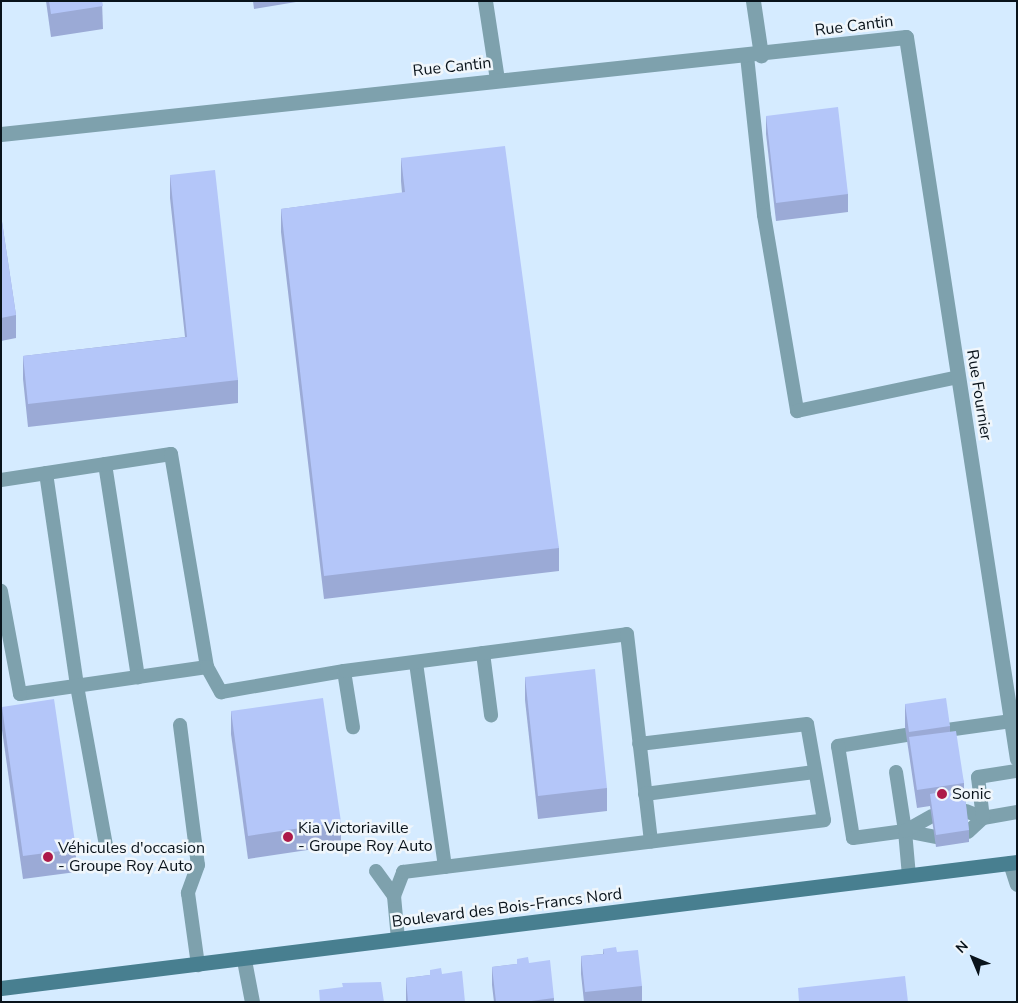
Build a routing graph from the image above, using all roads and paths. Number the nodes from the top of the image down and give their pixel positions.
1 (485, 1) edge
2 (753, 1) edge
3 (906, 37) joint
4 (754, 56) junction
5 (497, 79) junction
6 (1, 134) edge
7 (958, 377) junction
8 (105, 464) junction
9 (46, 473) junction
10 (1, 480) edge
11 (1, 590) edge
12 (483, 654) junction
13 (416, 663) junction
14 (207, 667) junction
15 (344, 671) junction
16 (138, 677) junction
17 (77, 686) junction
18 (1012, 698) edge
19 (491, 715) dead end
20 (1011, 721) junction
21 (180, 725) dead end
22 (353, 727) dead end
23 (947, 730) edge
24 (906, 736) edge
25 (639, 744) junction
26 (1016, 752) edge
27 (1017, 771) edge
28 (815, 772) junction
29 (896, 772) dead end
30 (645, 794) junction
31 (966, 811) edge
32 (1017, 812) edge
33 (932, 816) edge
34 (983, 818) junction
35 (905, 831) junction
36 (968, 832) edge
37 (935, 837) edge
38 (651, 842) junction
39 (106, 846) dead end
40 (1013, 863) edge
41 (445, 867) junction
42 (376, 871) dead end
43 (909, 876) junction
44 (1017, 884) edge
45 (394, 896) junction
46 (398, 939) junction
47 (244, 960) junction
48 (198, 965) junction
49 (1, 988) edge
50 (252, 1002) edge

1 - 5 street
2 - 4 street
3 - 4 street, Rue Cantin
3 - 7 street, Rue Fournier
4 - 5 street, Rue Cantin
4 - 7 lane
5 - 6 street, Rue Cantin
7 - 18 street, Rue Fournier
8 - 9 lane
8 - 14 lane
8 - 16 lane
9 - 10 lane
9 - 17 lane
11 - 17 lane
12 - 13 lane
12 - 19 lane
12 - 25 lane
13 - 15 lane
13 - 41 lane
14 - 15 lane
14 - 16 lane
15 - 22 lane
16 - 17 lane
17 - 39 lane
18 - 20 street, Rue Fournier
20 - 23 lane
20 - 26 street, Rue Fournier
21 - 48 lane
24 - 35 lane
25 - 28 lane
25 - 30 lane
27 - 34 lane
28 - 30 lane
28 - 38 lane
29 - 35 lane
30 - 38 lane
31 - 34 lane
32 - 34 lane
33 - 35 lane
34 - 36 lane
35 - 37 lane
35 - 43 lane
38 - 41 lane
40 - 43 street, Boulevard des Bois-Francs Nord
40 - 44 street
41 - 45 lane
42 - 45 lane
43 - 46 street, Boulevard des Bois-Francs Nord
45 - 46 lane
46 - 47 street, Boulevard des Bois-Francs Nord
47 - 48 street, Boulevard des Bois-Francs Nord
47 - 50 street
48 - 49 street, Boulevard des Bois-Francs Nord

